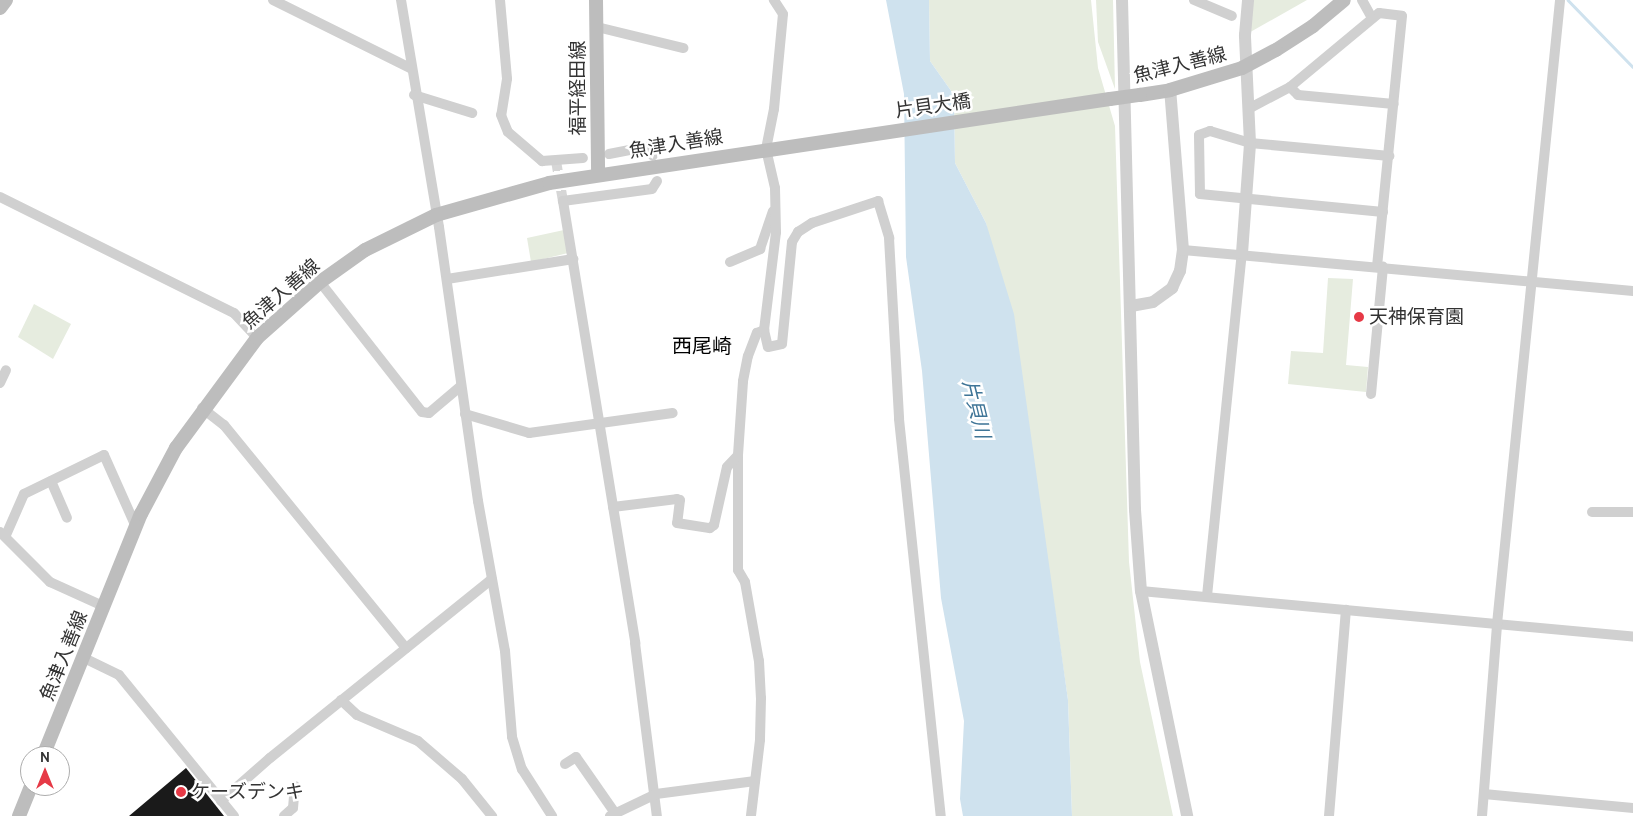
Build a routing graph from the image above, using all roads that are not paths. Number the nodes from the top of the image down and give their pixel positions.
1 (6, 0) edge
2 (272, 0) edge
3 (401, 0) edge
4 (500, 0) edge
5 (596, 0) edge
6 (774, 0) edge
7 (1122, 0) edge
8 (1194, 0) edge
9 (1248, 0) edge
10 (1344, 0) edge
11 (1362, 0) edge
12 (1560, 0) edge
13 (0, 8) edge
14 (1232, 16) dead end
15 (1372, 18) junction
16 (597, 27) junction
17 (683, 48) dead end
18 (410, 68) junction
19 (1290, 87) junction
20 (1170, 90) junction
21 (414, 95) junction
22 (1094, 102) joint
23 (1394, 104) junction
24 (1250, 108) junction
25 (472, 112) dead end
26 (1250, 143) junction
27 (772, 148) junction
28 (610, 154) dead end
29 (653, 156) dead end
30 (1389, 156) junction
31 (583, 158) dead end
32 (598, 175) junction
33 (656, 181) dead end
34 (0, 197) edge
35 (1248, 198) junction
36 (773, 210) junction
37 (1383, 212) junction
38 (436, 215) junction
39 (1183, 250) junction
40 (1242, 253) junction
41 (573, 259) junction
42 (730, 262) dead end
43 (1380, 267) junction
44 (447, 279) junction
45 (1532, 281) junction
46 (320, 282) junction
47 (1633, 291) edge
48 (1131, 306) junction
49 (764, 330) junction
50 (257, 338) junction
51 (6, 370) dead end
52 (0, 382) edge
53 (461, 386) junction
54 (1371, 394) dead end
55 (202, 408) junction
56 (673, 413) dead end
57 (466, 414) junction
58 (600, 424) junction
59 (738, 455) junction
60 (51, 481) junction
61 (613, 507) junction
62 (1592, 512) dead end
63 (1633, 512) edge
64 (67, 518) dead end
65 (136, 527) junction
66 (3, 534) edge
67 (492, 579) junction
68 (1141, 592) junction
69 (1207, 596) junction
70 (105, 607) junction
71 (1346, 610) junction
72 (1497, 624) junction
73 (1633, 636) edge
74 (406, 648) junction
75 (84, 658) junction
76 (341, 700) junction
77 (47, 746) edge
78 (565, 764) dead end
79 (755, 781) junction
80 (295, 786) dead end
81 (656, 794) junction
82 (1484, 794) junction
83 (27, 796) edge
84 (221, 801) junction
85 (1633, 808) edge
86 (612, 814) edge
87 (19, 816) edge
88 (234, 816) edge
89 (284, 816) edge
90 (492, 816) edge
91 (552, 816) edge
92 (657, 816) edge
93 (751, 816) edge
94 (941, 816) edge
95 (1187, 816) edge
96 (1329, 816) edge
97 (1482, 816) edge

1 - 13 main road
2 - 18 street
3 - 18 street
4 - 31 street
5 - 16 main road, 福平経田線
6 - 27 street
7 - 48 street
8 - 14 street
9 - 24 street
10 - 20 main road, 魚津入善線, bridge
11 - 15 street
12 - 45 street
15 - 19 street
15 - 23 street
16 - 17 street
16 - 32 main road, 福平経田線
18 - 21 street
19 - 23 street
19 - 24 street
20 - 22 main road, 魚津入善線, bridge
20 - 39 street
21 - 25 street
21 - 38 street
22 - 27 main road, 片貝大橋
23 - 30 street
24 - 26 street
26 - 30 street
26 - 35 street
26 - 35 street
27 - 32 main road, 魚津入善線
27 - 36 street
28 - 29 street
30 - 37 street
32 - 38 main road, 魚津入善線
33 - 41 street
34 - 50 street
35 - 37 street
35 - 40 street
36 - 42 street
36 - 49 street
37 - 43 street
38 - 44 street
38 - 46 main road, 魚津入善線
39 - 40 street
39 - 48 street
40 - 43 street
40 - 69 street
41 - 44 street
41 - 58 street
43 - 45 street
43 - 54 street
44 - 53 street
45 - 47 street
45 - 72 street
46 - 50 main road, 魚津入善線
46 - 53 street
48 - 68 street
49 - 59 street
49 - 94 street
50 - 55 main road, 魚津入善線
51 - 52 street
53 - 57 street
55 - 65 main road, 魚津入善線
55 - 74 street
56 - 58 street
57 - 58 street
57 - 67 street
58 - 61 street
59 - 61 street
59 - 79 street
60 - 64 street
60 - 65 street
60 - 66 street
61 - 81 street
62 - 63 street
65 - 70 main road, 魚津入善線
66 - 70 street
67 - 74 street
67 - 91 street
68 - 69 street
68 - 95 street
69 - 71 street
70 - 75 main road, 魚津入善線
71 - 72 street
71 - 96 street
72 - 73 street
72 - 82 street
74 - 76 street
75 - 77 main road, 魚津入善線
75 - 84 street
76 - 84 street
76 - 90 street
78 - 86 street
79 - 81 street
79 - 93 street
80 - 89 street
81 - 86 street
81 - 92 street
82 - 85 street
82 - 97 street
83 - 87 main road
84 - 88 street

